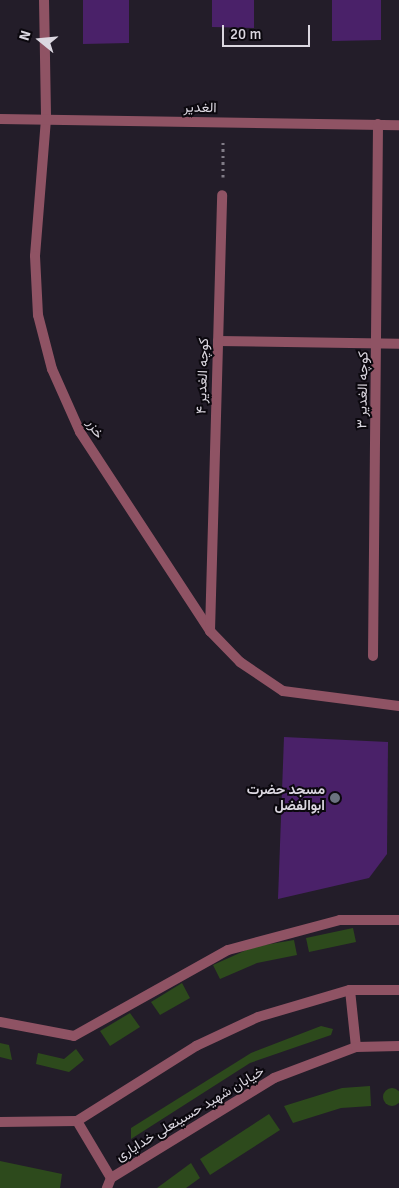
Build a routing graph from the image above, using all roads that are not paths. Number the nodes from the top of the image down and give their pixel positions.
1 (44, 0) edge
2 (0, 119) edge
3 (46, 119) junction
4 (378, 124) junction
5 (399, 125) edge
6 (222, 195) road end
7 (218, 341) junction
8 (378, 344) junction
9 (399, 344) edge
10 (210, 632) junction
11 (373, 656) dead end
12 (399, 706) edge
13 (399, 920) edge
14 (350, 990) junction
15 (399, 990) edge
16 (0, 1022) edge
17 (399, 1046) edge
18 (356, 1047) junction
19 (0, 1122) edge
20 (77, 1122) junction
21 (111, 1178) junction
22 (107, 1188) edge

1 - 3 street, خزر
2 - 3 street, الغدیر
3 - 4 street, الغدیر
3 - 10 street, خزر
4 - 5 street, الغدیر
4 - 8 street, کوچه الغدیر ۳
6 - 7 street, کوچه الغدیر ۴
7 - 8 street
7 - 10 street, کوچه الغدیر ۴
8 - 9 street
8 - 11 street, کوچه الغدیر ۳
10 - 12 street, خزر
13 - 16 street
14 - 15 street
14 - 18 street
14 - 20 street
17 - 18 street, خیابان شهید حسینعلی خدایاری
18 - 21 street, خیابان شهید حسینعلی خدایاری
19 - 20 street
20 - 21 street
21 - 22 street

